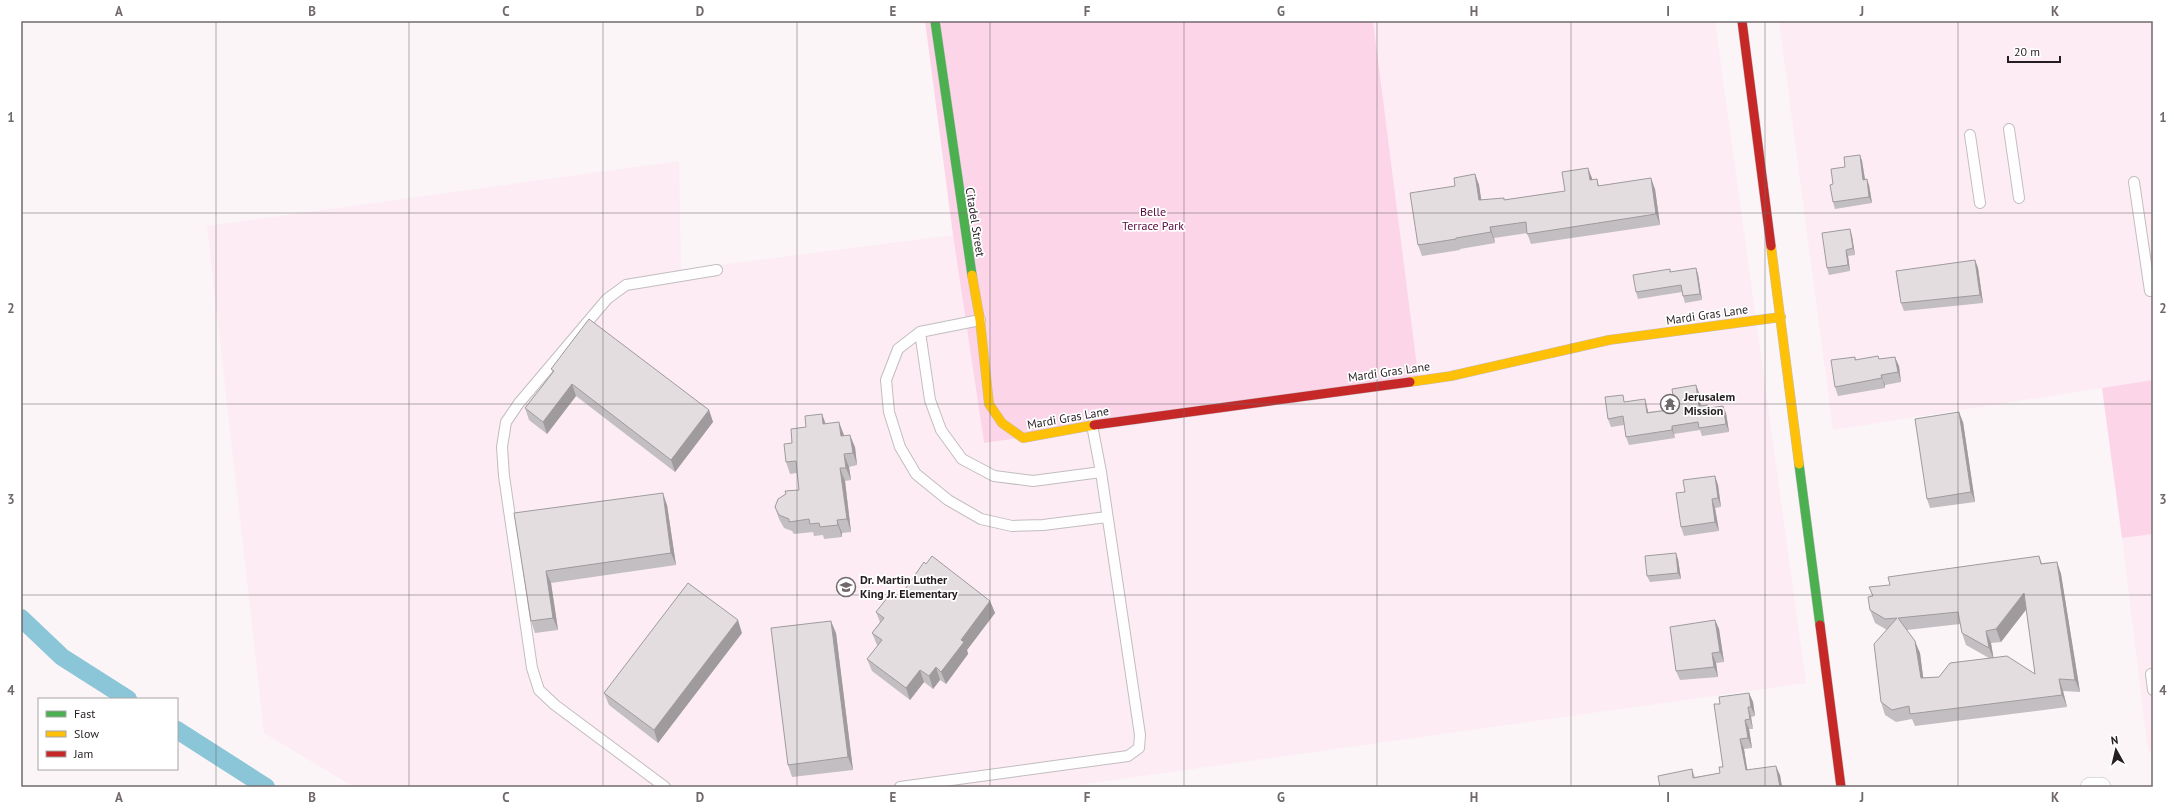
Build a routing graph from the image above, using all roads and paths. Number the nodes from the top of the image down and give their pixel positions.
1 (935, 21) edge
2 (1742, 21) edge
3 (2008, 129) dead end
4 (1970, 135) dead end
5 (2134, 182) dead end
6 (2019, 198) dead end
7 (1980, 204) dead end
8 (717, 270) dead end
9 (2150, 291) dead end
10 (1781, 317) junction
11 (980, 320) junction
12 (920, 332) junction
13 (1002, 423) joint
14 (1092, 425) junction
15 (1101, 472) junction
16 (1107, 517) junction
17 (2153, 674) edge
18 (2153, 690) edge
19 (664, 787) edge
20 (900, 787) edge
21 (1841, 787) edge
22 (2090, 787) edge
23 (2101, 787) edge

1 - 11 street, Citadel Street
2 - 10 street
3 - 6 lane
4 - 7 lane
5 - 9 lane
8 - 19 lane
10 - 14 street, Mardi Gras Lane
10 - 21 street
11 - 12 lane
11 - 13 street, Citadel Street
12 - 15 lane
12 - 16 lane
13 - 14 street, Mardi Gras Lane
14 - 15 lane
15 - 16 lane
16 - 20 lane
17 - 18 lane
22 - 23 street

